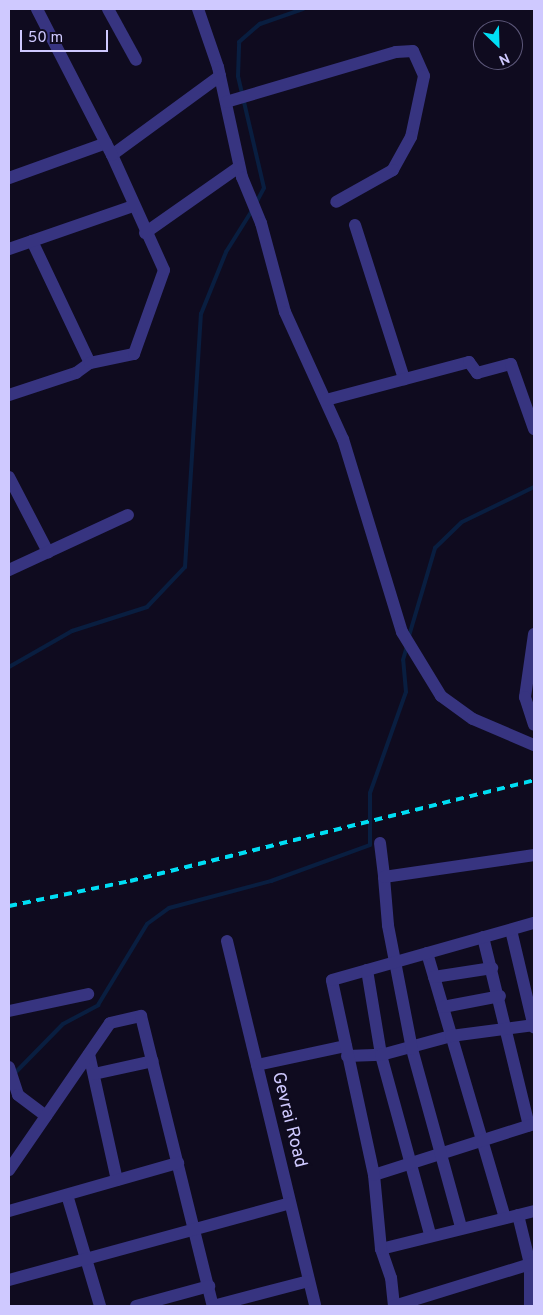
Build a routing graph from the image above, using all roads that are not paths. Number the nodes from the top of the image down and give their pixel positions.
1 (37, 9) edge
2 (108, 9) edge
3 (198, 9) edge
4 (136, 60) dead end
5 (220, 76) junction
6 (230, 100) junction
7 (109, 149) junction
8 (241, 172) junction
9 (9, 178) edge
10 (336, 202) dead end
11 (133, 206) junction
12 (355, 225) dead end
13 (145, 233) junction
14 (32, 240) junction
15 (9, 249) edge
16 (90, 363) junction
17 (404, 379) junction
18 (9, 395) edge
19 (326, 400) junction
20 (534, 429) edge
21 (9, 477) edge
22 (128, 515) dead end
23 (48, 552) junction
24 (9, 570) edge
25 (534, 634) edge
26 (534, 725) edge
27 (534, 745) edge
28 (380, 843) dead end
29 (534, 855) edge
30 (384, 877) junction
31 (534, 923) edge
32 (512, 930) junction
33 (483, 938) junction
34 (227, 941) dead end
35 (427, 953) junction
36 (394, 962) junction
37 (492, 968) junction
38 (367, 970) junction
39 (434, 977) junction
40 (88, 994) dead end
41 (500, 996) junction
42 (443, 1007) junction
43 (9, 1011) edge
44 (534, 1025) edge
45 (504, 1029) junction
46 (452, 1036) junction
47 (412, 1049) junction
48 (346, 1051) junction
49 (89, 1054) junction
50 (381, 1055) junction
51 (153, 1061) junction
52 (257, 1066) junction
53 (9, 1067) edge
54 (94, 1074) junction
55 (46, 1116) junction
56 (532, 1124) edge
57 (482, 1141) junction
58 (441, 1154) junction
59 (178, 1163) junction
60 (408, 1164) junction
61 (9, 1170) edge
62 (374, 1175) junction
63 (117, 1180) junction
64 (67, 1194) junction
65 (290, 1203) junction
66 (9, 1211) edge
67 (534, 1211) edge
68 (512, 1217) junction
69 (461, 1227) junction
70 (195, 1229) junction
71 (430, 1234) junction
72 (381, 1249) junction
73 (87, 1259) junction
74 (532, 1264) edge
75 (9, 1280) edge
76 (309, 1282) junction
77 (208, 1286) junction
78 (528, 1304) edge
79 (100, 1306) edge
80 (136, 1306) edge
81 (315, 1306) edge
82 (394, 1306) edge

1 - 7 street
2 - 4 street
3 - 5 street
5 - 6 street
5 - 7 street
6 - 8 street
6 - 10 street
7 - 9 street
7 - 11 street
8 - 13 street
8 - 19 street
11 - 13 street
11 - 14 street
12 - 17 street
13 - 16 street
14 - 15 street
14 - 16 street
16 - 18 street
17 - 19 street
17 - 20 street
19 - 27 street
21 - 23 street
22 - 23 street
23 - 24 street
25 - 26 street
28 - 30 street
29 - 30 street
30 - 36 street
31 - 32 street
32 - 33 street
32 - 44 street
33 - 35 street
33 - 37 street
34 - 52 street, Gevrai Road
35 - 36 street
35 - 39 street
36 - 38 street
36 - 47 street
37 - 39 street
37 - 41 street
38 - 48 street
38 - 50 street
39 - 42 street
40 - 43 street
41 - 42 street
41 - 45 street
42 - 46 street
44 - 45 street
45 - 46 street
45 - 56 street
46 - 47 street
46 - 57 street
47 - 50 street
47 - 58 street
48 - 50 street
48 - 52 street
48 - 62 street
49 - 51 street
49 - 54 street
49 - 55 street
50 - 60 street
51 - 54 street
51 - 59 street
52 - 65 street, Gevrai Road
53 - 55 street
54 - 63 street
55 - 61 street
56 - 57 street
57 - 58 street
57 - 68 street
58 - 60 street
58 - 69 street
59 - 63 street
59 - 70 street
60 - 62 street
60 - 71 street
62 - 72 street
63 - 64 street
64 - 66 street
64 - 73 street
65 - 70 street
65 - 76 street, Gevrai Road
67 - 68 street
68 - 69 street
68 - 74 street
69 - 71 street
70 - 73 street
70 - 77 street
71 - 72 street
72 - 82 street
73 - 75 street
73 - 79 street
74 - 78 street
74 - 82 street
76 - 77 street
76 - 81 street, Gevrai Road
77 - 80 street

